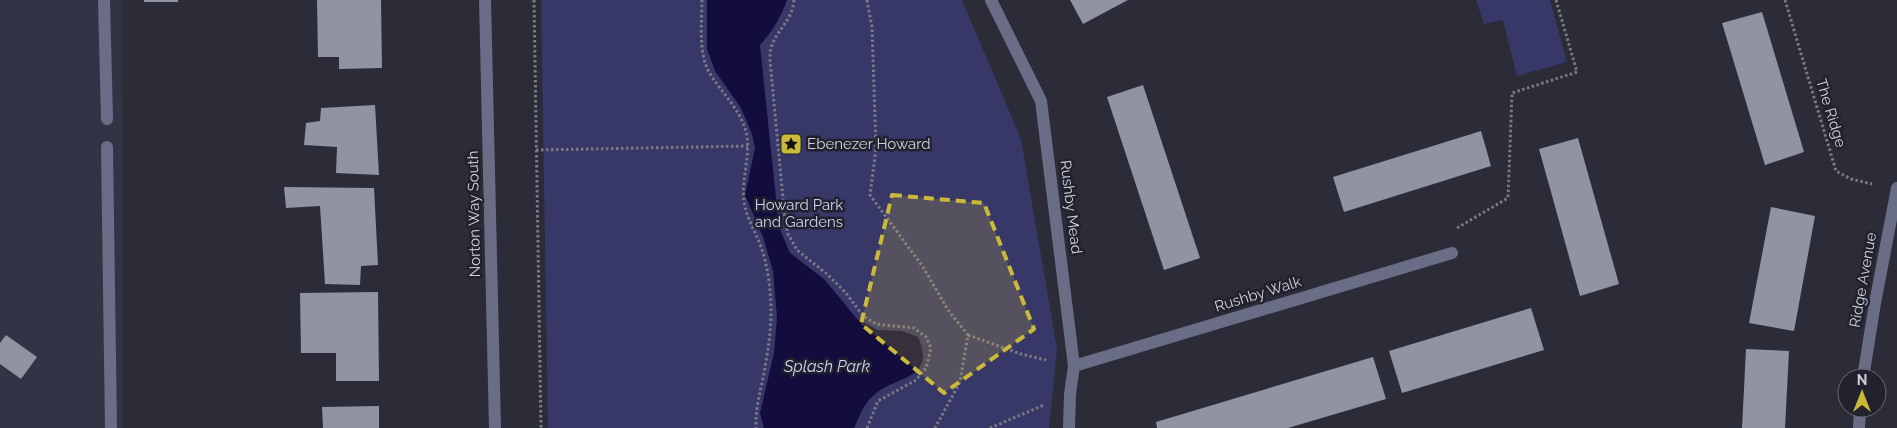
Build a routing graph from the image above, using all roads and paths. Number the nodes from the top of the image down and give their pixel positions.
1 (104, 0) edge
2 (485, 0) edge
3 (534, 0) edge
4 (702, 0) edge
5 (794, 0) edge
6 (868, 0) edge
7 (991, 0) edge
8 (1556, 0) edge
9 (1785, 0) edge
10 (107, 119) dead end
11 (748, 146) junction
12 (107, 147) dead end
13 (536, 150) junction
14 (1897, 189) edge
15 (1452, 253) joint
16 (968, 335) junction
17 (1074, 366) junction
18 (1865, 368) edge
19 (1070, 394) junction
20 (111, 428) edge
21 (496, 428) edge
22 (541, 428) edge
23 (756, 428) edge
24 (866, 428) edge
25 (935, 428) edge
26 (990, 428) edge
27 (1070, 428) edge

1 - 10 street
2 - 21 street, Norton Way South
3 - 13 path
4 - 11 path
5 - 24 path
6 - 16 path
7 - 17 street, Rushby Mead
8 - 15 path
9 - 14 path, The Ridge
11 - 13 path
11 - 23 path
12 - 20 street
13 - 22 path
14 - 18 street, Ridge Avenue
15 - 17 street, Rushby Walk
16 - 17 path
16 - 25 path
17 - 19 street, Rushby Mead
19 - 26 path
19 - 27 street, Rushby Mead

